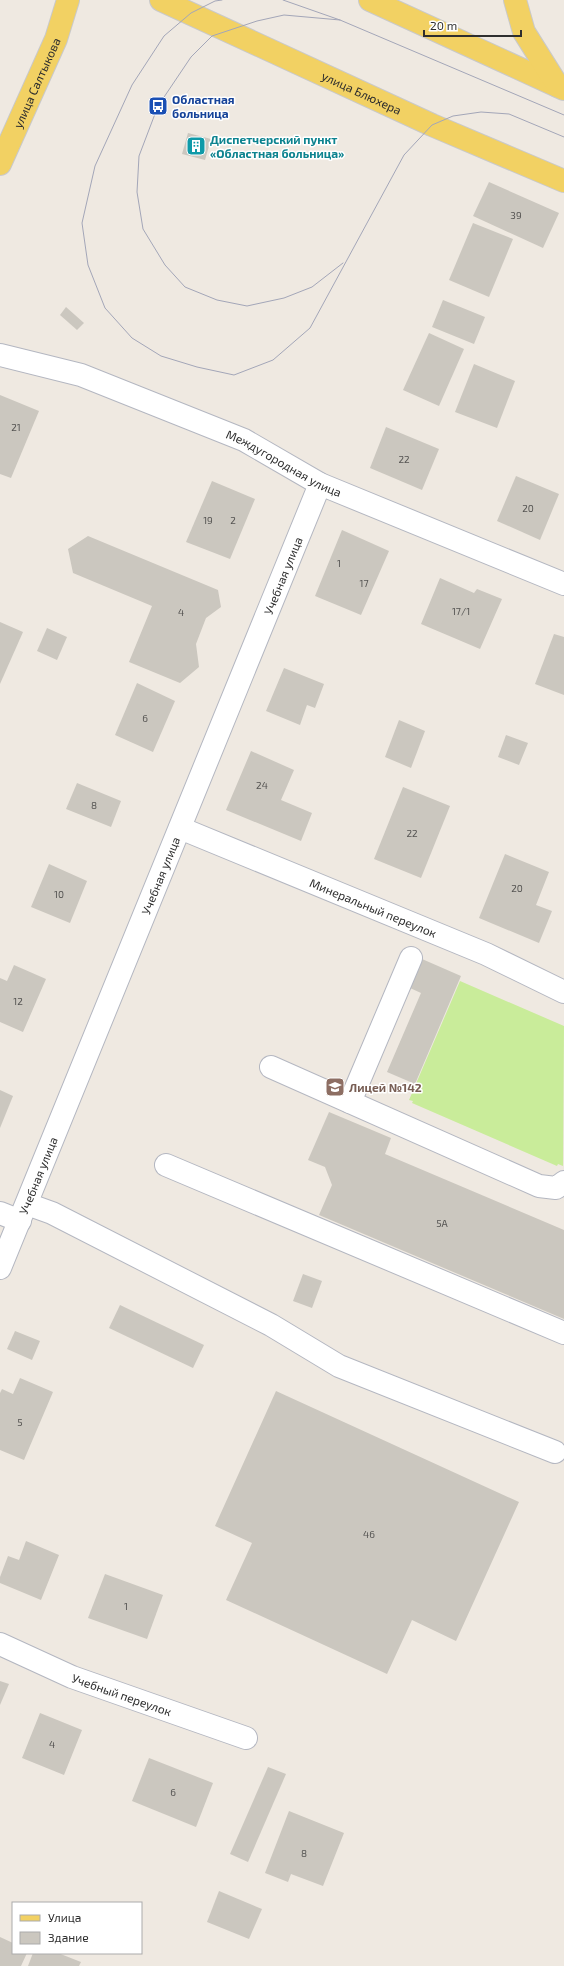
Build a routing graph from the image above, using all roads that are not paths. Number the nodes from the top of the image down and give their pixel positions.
1 (68, 0) edge
2 (162, 0) edge
3 (370, 0) edge
4 (515, 0) edge
5 (561, 87) edge
6 (0, 164) edge
7 (564, 181) edge
8 (0, 355) edge
9 (320, 484) junction
10 (564, 584) edge
11 (180, 828) junction
12 (411, 958) dead end
13 (564, 992) edge
14 (271, 1067) dead end
15 (350, 1102) junction
16 (166, 1165) dead end
17 (564, 1182) edge
18 (15, 1213) edge
19 (0, 1268) edge
20 (564, 1333) edge
21 (555, 1452) dead end
22 (0, 1644) edge
23 (246, 1738) dead end

1 - 6 main road, улица Салтыкова
2 - 7 main road, улица Блюхера
3 - 5 main road
4 - 5 main road
8 - 9 street, Междугородная улица
9 - 10 street, Междугородная улица
9 - 11 street, Учебная улица
11 - 13 street, Минеральный переулок
11 - 18 street, Учебная улица
12 - 15 street
14 - 15 street
15 - 17 street
16 - 20 street
18 - 19 street, Учебная улица
18 - 21 street
22 - 23 street, Учебный переулок

